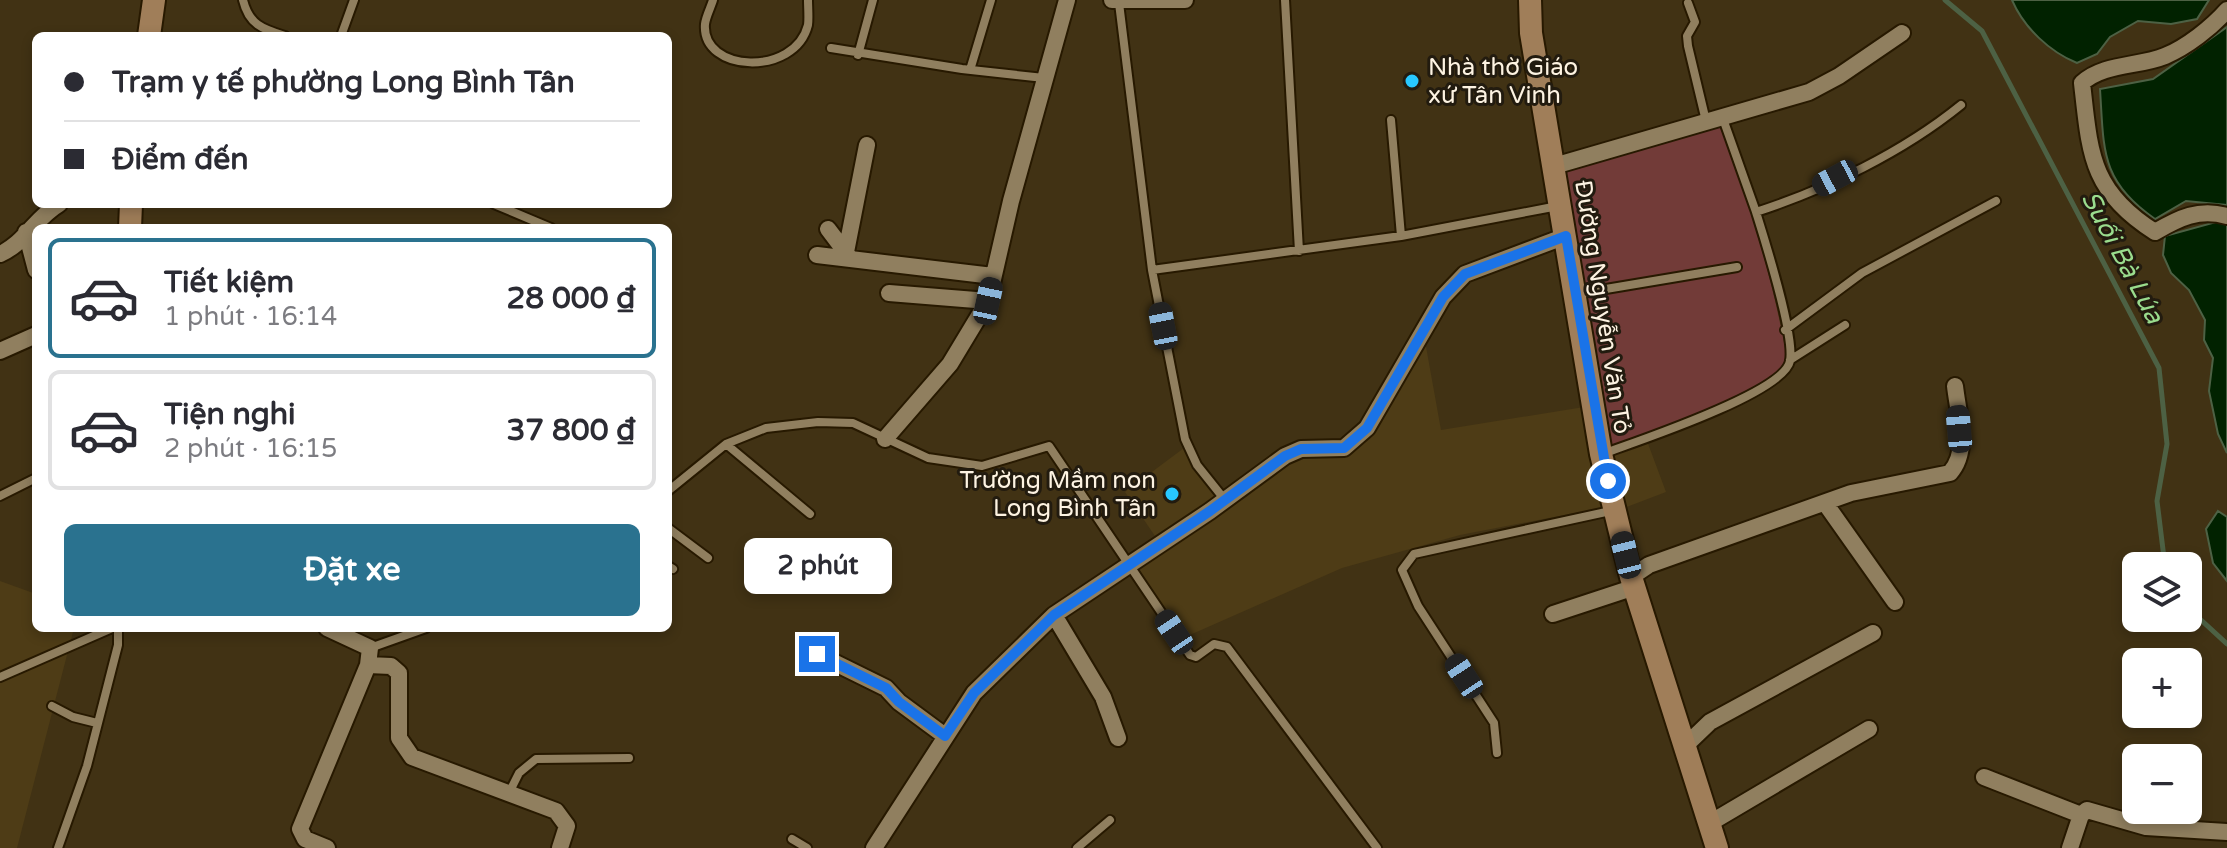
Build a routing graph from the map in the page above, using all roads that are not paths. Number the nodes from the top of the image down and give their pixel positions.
1 (154, 0) edge
2 (243, 0) edge
3 (354, 0) edge
4 (713, 0) edge
5 (808, 0) edge
6 (873, 0) edge
7 (991, 0) edge
8 (1067, 0) edge
9 (1185, 0) edge
10 (1285, 0) edge
11 (1530, 0) edge
12 (1116, 1) edge
13 (1688, 3) dead end
14 (2227, 10) edge
15 (150, 32) edge
16 (273, 32) edge
17 (342, 32) edge
18 (1902, 33) dead end
19 (831, 48) dead end
20 (858, 55) junction
21 (970, 70) junction
22 (1044, 78) junction
23 (1961, 105) dead end
24 (1714, 118) junction
25 (1391, 120) dead end
26 (867, 145) dead end
27 (1554, 166) junction
28 (1996, 201) dead end
29 (1561, 206) junction
30 (52, 208) edge
31 (504, 208) edge
32 (1756, 212) junction
33 (2227, 216) edge
34 (34, 224) edge
35 (542, 224) edge
36 (32, 226) edge
37 (828, 229) dead end
38 (26, 232) junction
39 (1401, 236) junction
40 (1566, 236) junction
41 (1299, 251) junction
42 (0, 254) edge
43 (32, 255) edge
44 (817, 255) dead end
45 (848, 256) junction
46 (1737, 267) dead end
47 (1152, 270) junction
48 (993, 276) junction
49 (889, 293) dead end
50 (1575, 295) junction
51 (988, 301) junction
52 (1845, 325) dead end
53 (1785, 330) junction
54 (32, 337) edge
55 (0, 351) edge
56 (1790, 360) junction
57 (1955, 386) dead end
58 (885, 439) junction
59 (726, 444) junction
60 (1601, 454) junction
61 (32, 480) edge
62 (672, 488) edge
63 (0, 496) edge
64 (1225, 500) junction
65 (1825, 503) junction
66 (1615, 510) junction
67 (810, 514) dead end
68 (672, 531) edge
69 (708, 558) dead end
70 (1129, 565) junction
71 (1633, 582) junction
72 (1895, 602) dead end
73 (1553, 614) dead end
74 (1054, 615) junction
75 (106, 632) edge
76 (116, 632) edge
77 (347, 632) edge
78 (418, 632) edge
79 (1873, 633) dead end
80 (817, 654) dead end
81 (369, 657) junction
82 (0, 677) edge
83 (52, 706) dead end
84 (97, 723) junction
85 (1869, 729) dead end
86 (945, 736) junction
87 (1118, 738) dead end
88 (1686, 745) junction
89 (1497, 753) dead end
90 (629, 758) dead end
91 (1984, 777) dead end
92 (509, 793) junction
93 (2081, 815) junction
94 (1110, 820) dead end
95 (1710, 823) junction
96 (2227, 832) edge
97 (792, 839) dead end
98 (321, 847) edge
99 (58, 848) edge
100 (560, 848) edge
101 (807, 848) edge
102 (874, 848) edge
103 (1077, 848) edge
104 (1377, 848) edge
105 (1717, 848) edge
106 (2070, 848) edge

1 - 15 street
2 - 16 lane
3 - 17 lane
4 - 5 lane
6 - 20 lane
7 - 21 lane
8 - 22 street
9 - 12 street
10 - 41 lane
11 - 27 street, Đường Nguyễn Văn Tỏ
12 - 47 lane
13 - 24 lane
14 - 33 street
18 - 24 street
19 - 20 lane
20 - 21 lane
21 - 22 lane
22 - 48 street
23 - 32 lane
24 - 27 street
24 - 32 lane
25 - 39 lane
26 - 45 street
27 - 29 street, Đường Nguyễn Văn Tỏ
28 - 53 lane
29 - 39 lane
29 - 40 street, Đường Nguyễn Văn Tỏ
30 - 34 street
31 - 35 lane
32 - 53 lane
36 - 38 street
37 - 45 street
38 - 42 street
38 - 43 street
39 - 41 lane
40 - 50 street, Đường Nguyễn Văn Tỏ
40 - 64 street
41 - 47 lane
44 - 45 street
45 - 48 street
46 - 50 lane
47 - 64 lane
48 - 51 street
49 - 51 street
50 - 60 street, Đường Nguyễn Văn Tỏ
51 - 58 street
52 - 56 lane
53 - 56 lane
54 - 55 street
56 - 60 lane
57 - 65 street
58 - 59 lane
58 - 70 lane
59 - 62 lane
59 - 67 lane
60 - 66 street, Đường Nguyễn Văn Tỏ
61 - 63 lane
64 - 70 street
65 - 71 street
65 - 72 street
66 - 71 street, Đường Nguyễn Văn Tỏ
66 - 89 lane
68 - 69 lane
70 - 74 street
70 - 104 lane
71 - 73 street
71 - 88 street, Đường Nguyễn Văn Tỏ
74 - 86 street
74 - 87 street
75 - 82 lane
76 - 84 lane
77 - 81 street
78 - 81 lane
79 - 88 street
80 - 86 street
81 - 92 street
81 - 98 street
83 - 84 lane
84 - 99 lane
85 - 95 street
86 - 102 street
88 - 95 street, Đường Nguyễn Văn Tỏ
90 - 92 lane
91 - 93 street
92 - 100 street
93 - 96 street
93 - 106 street
94 - 103 lane
95 - 105 street, Đường Nguyễn Văn Tỏ
97 - 101 lane

